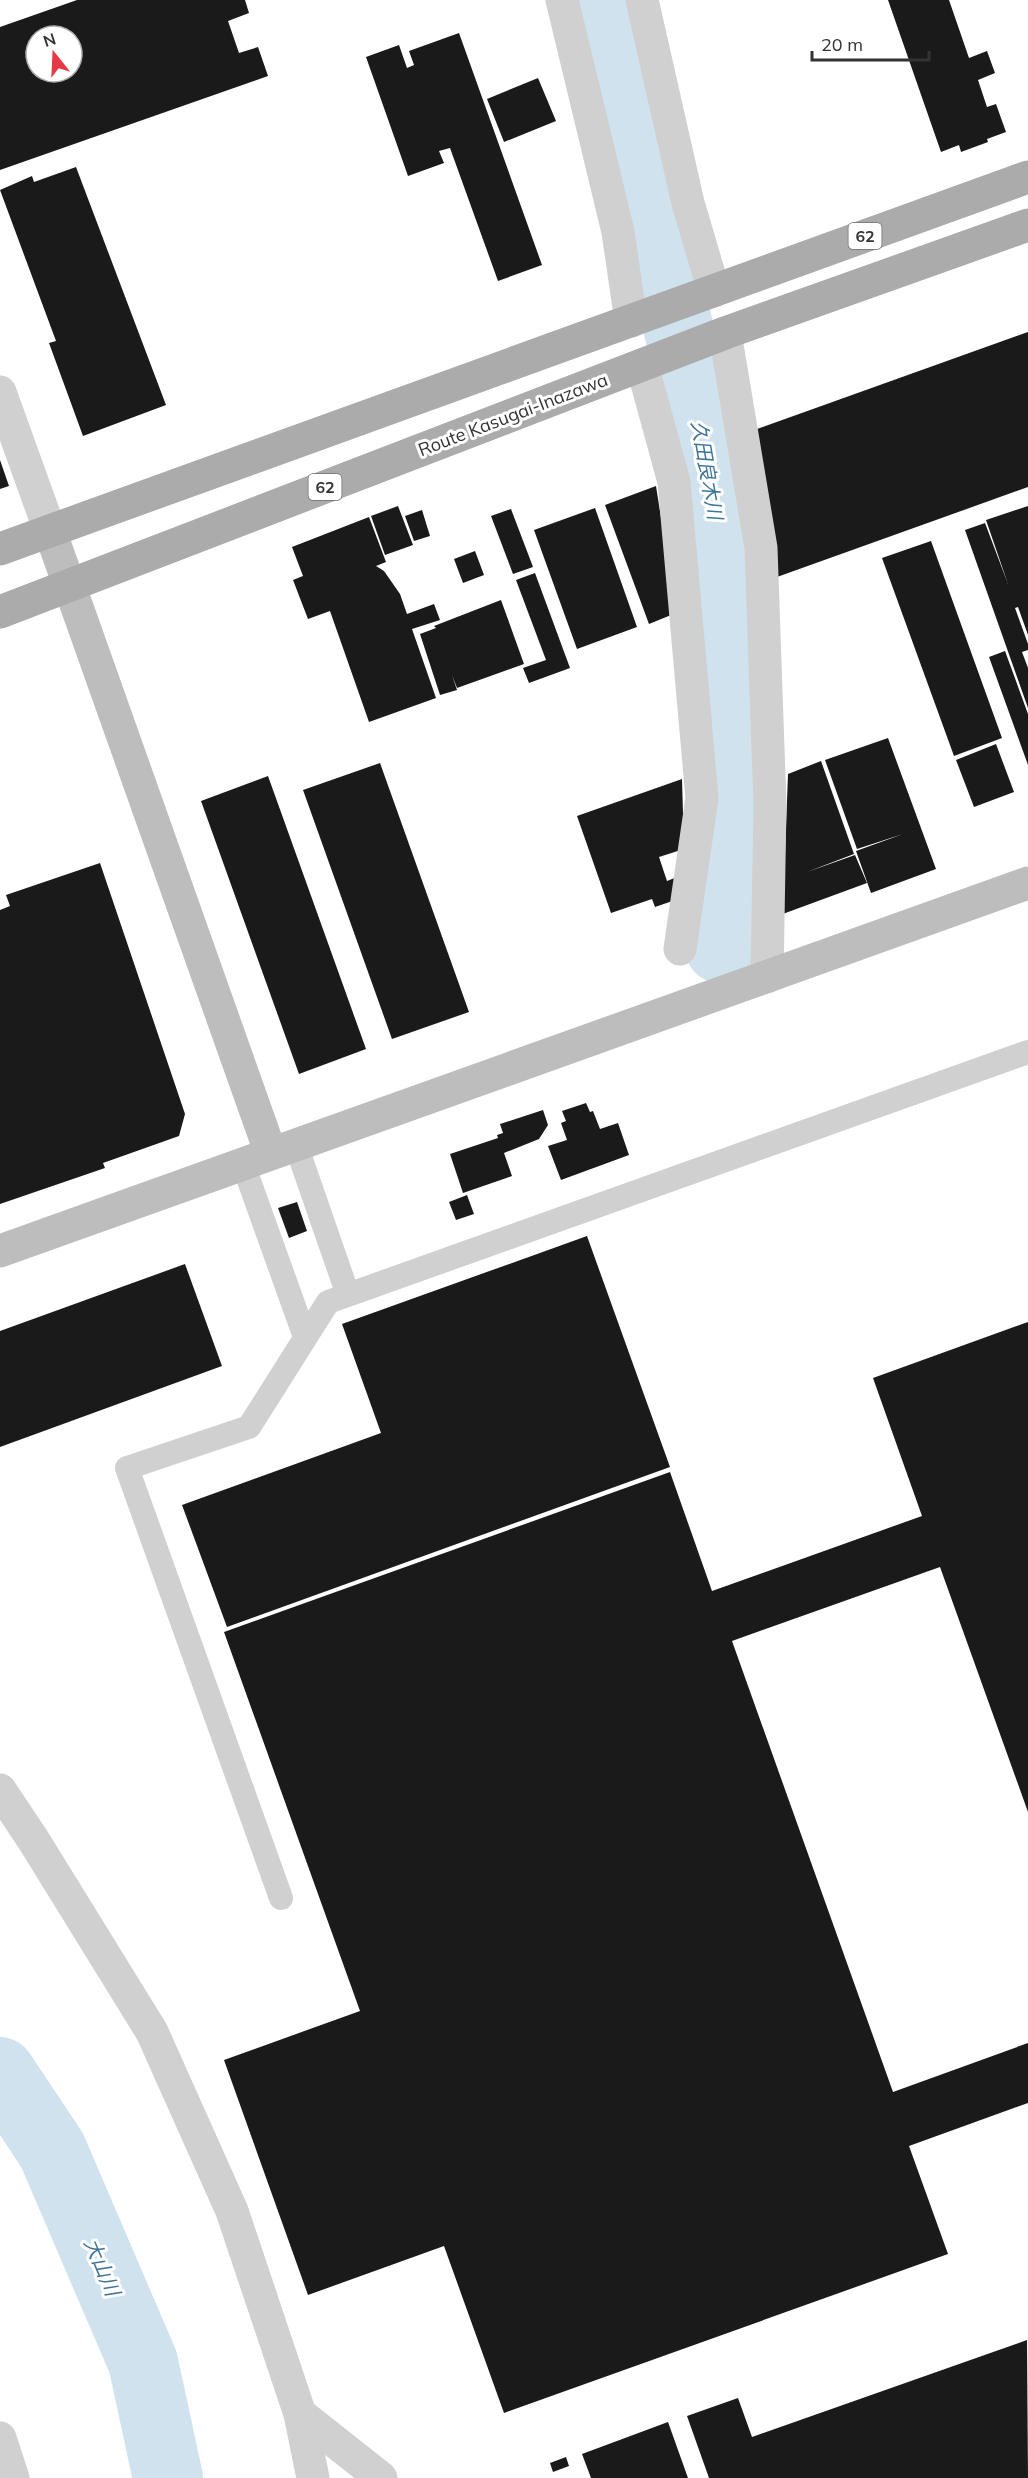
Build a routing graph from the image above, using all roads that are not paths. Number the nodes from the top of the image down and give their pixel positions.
1 (562, 0) edge
2 (642, 0) edge
3 (1028, 177) edge
4 (1028, 225) edge
5 (708, 293) junction
6 (635, 320) junction
7 (719, 336) junction
8 (646, 364) junction
9 (0, 392) edge
10 (50, 531) junction
11 (0, 549) edge
12 (70, 586) junction
13 (0, 612) edge
14 (1028, 883) edge
15 (680, 949) dead end
16 (766, 977) junction
17 (1028, 1052) edge
18 (270, 1154) junction
19 (0, 1251) edge
20 (348, 1294) junction
21 (305, 1338) junction
22 (0, 1790) edge
23 (281, 1898) dead end
24 (300, 2414) junction
25 (0, 2438) edge
26 (13, 2478) edge
27 (313, 2478) edge
28 (381, 2478) edge

1 - 6 street
2 - 5 street
3 - 5 main road, 62
4 - 7 main road, Route Kasugai-Inazawa / 62
5 - 6 main road, 62
6 - 10 main road, 62
7 - 8 main road, Route Kasugai-Inazawa / 62
7 - 16 street
8 - 12 main road, Route Kasugai-Inazawa / 62
8 - 15 street
9 - 10 street
10 - 11 main road, 62
10 - 12 street
12 - 13 main road, Route Kasugai-Inazawa / 62
12 - 18 street
14 - 16 street
16 - 18 street
17 - 20 lane
18 - 19 street
18 - 20 lane
18 - 21 lane
20 - 21 lane
21 - 23 lane
22 - 24 street
24 - 27 street
24 - 28 street
25 - 26 street

